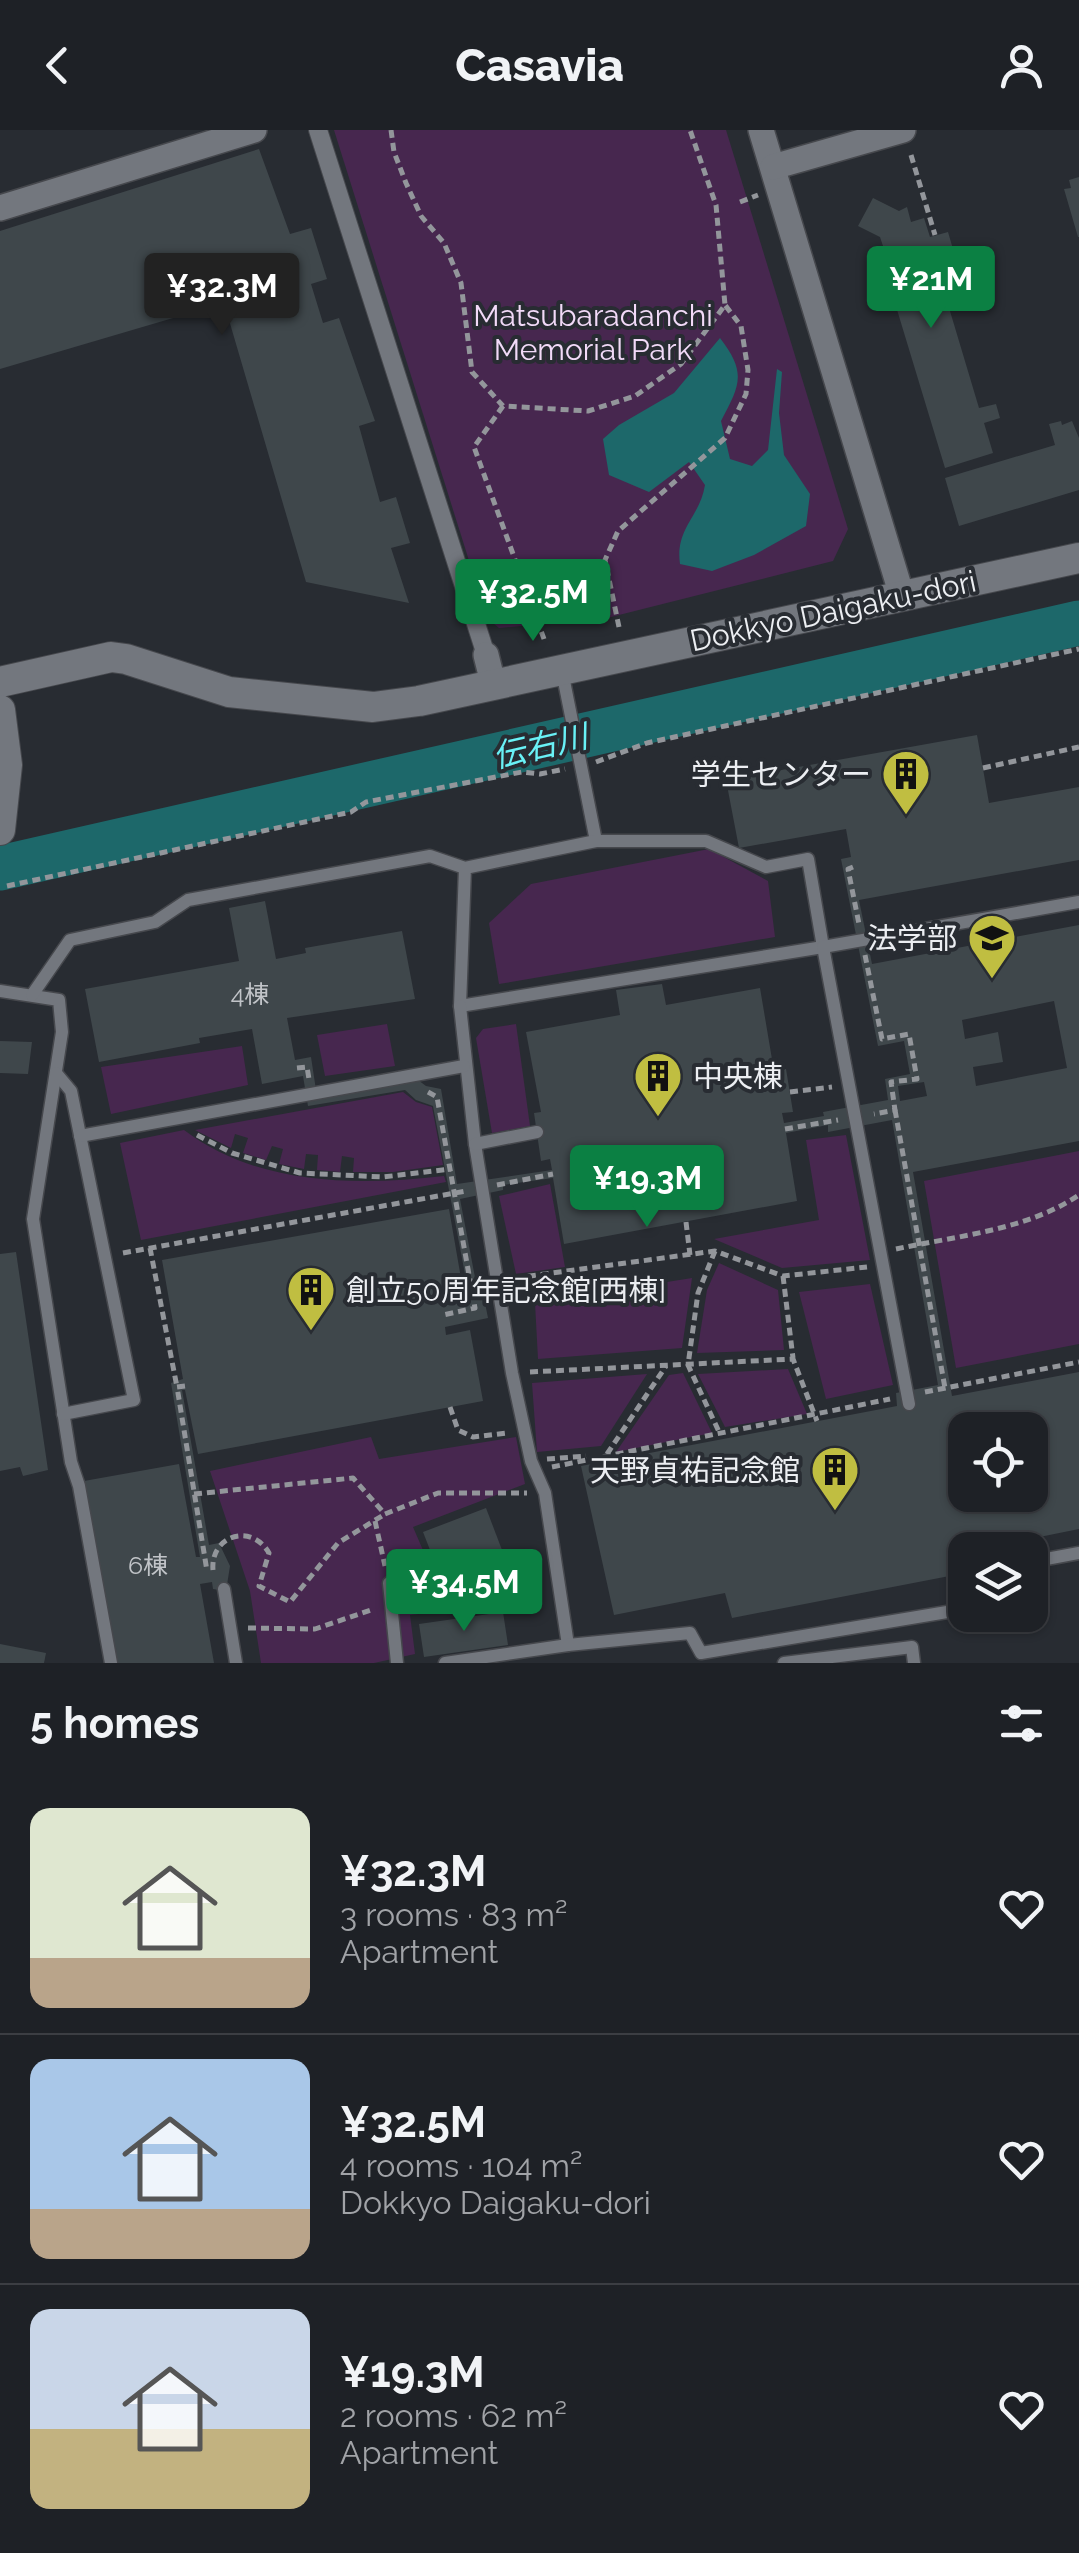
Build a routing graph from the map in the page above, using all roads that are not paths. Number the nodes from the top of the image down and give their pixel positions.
1 (254, 130) edge
2 (318, 130) edge
3 (761, 130) edge
4 (907, 142) edge
5 (773, 167) junction
6 (0, 208) edge
7 (1079, 558) edge
8 (902, 596) junction
9 (562, 668) junction
10 (490, 669) junction
11 (0, 682) edge
12 (0, 710) edge
13 (2, 821) edge
14 (596, 841) junction
15 (466, 868) junction
16 (1079, 902) edge
17 (823, 947) junction
18 (0, 991) edge
19 (32, 996) junction
20 (460, 1006) junction
21 (464, 1066) junction
22 (56, 1073) junction
23 (537, 1132) dead end
24 (80, 1136) junction
25 (475, 1144) junction
26 (908, 1400) road end
27 (64, 1414) junction
28 (1079, 1553) edge
29 (1048, 1559) edge
30 (389, 1584) road end
31 (224, 1589) dead end
32 (948, 1611) edge
33 (568, 1645) junction
34 (111, 1663) edge
35 (236, 1663) edge
36 (397, 1663) edge
37 (445, 1663) edge
38 (784, 1663) edge
39 (914, 1663) edge

1 - 6 street
2 - 10 street
3 - 5 street
4 - 5 street
5 - 8 street
7 - 8 street, Dokkyo Daigaku-dori
8 - 9 street, Dokkyo Daigaku-dori
9 - 10 street, Dokkyo Daigaku-dori
9 - 14 lane
10 - 11 street, Dokkyo Daigaku-dori
12 - 13 street
14 - 15 lane
14 - 17 lane
15 - 19 lane
15 - 20 lane
16 - 17 lane
17 - 20 lane
17 - 26 lane
18 - 19 lane
19 - 22 lane
20 - 21 lane
21 - 24 lane
21 - 25 lane
22 - 24 lane
22 - 27 lane
23 - 25 lane
24 - 27 lane
25 - 33 lane
27 - 34 lane
28 - 29 lane
30 - 36 lane
31 - 35 lane
32 - 33 lane
33 - 37 lane
38 - 39 lane

